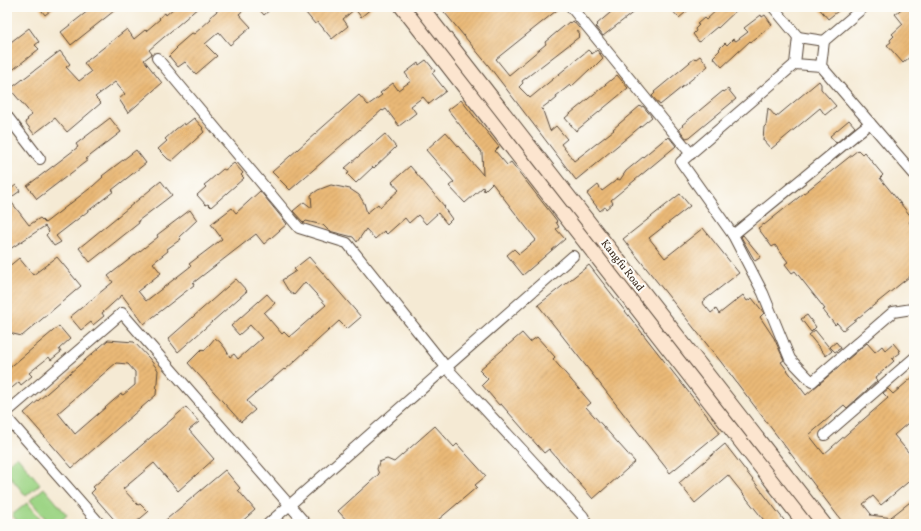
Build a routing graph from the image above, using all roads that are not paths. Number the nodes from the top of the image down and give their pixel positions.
1 (402, 7) edge
2 (421, 7) edge
3 (571, 7) edge
4 (773, 7) edge
5 (864, 7) edge
6 (798, 37) junction
7 (824, 41) junction
8 (157, 58) dead end
9 (795, 64) junction
10 (821, 66) junction
11 (7, 116) edge
12 (870, 123) junction
13 (690, 154) junction
14 (40, 159) dead end
15 (914, 174) edge
16 (733, 236) junction
17 (573, 256) dead end
18 (912, 309) dead end
19 (914, 358) edge
20 (446, 367) junction
21 (7, 412) edge
22 (7, 418) edge
23 (825, 435) dead end
24 (290, 505) junction
25 (100, 524) edge
26 (268, 524) edge
27 (306, 524) edge
28 (587, 524) edge
29 (805, 524) edge
30 (824, 524) edge

1 - 29 main road, Kangfu Road
2 - 30 main road, Kangfu Road
3 - 13 street
4 - 6 street
5 - 7 street
6 - 7 street
6 - 9 street
7 - 10 street
8 - 20 street
9 - 10 street
9 - 13 street
10 - 12 street
11 - 14 street
12 - 15 street
12 - 16 street
13 - 16 street
16 - 18 street
17 - 20 street
19 - 23 street
20 - 24 street
20 - 28 street
21 - 24 street
22 - 25 street
24 - 26 street
24 - 27 street

